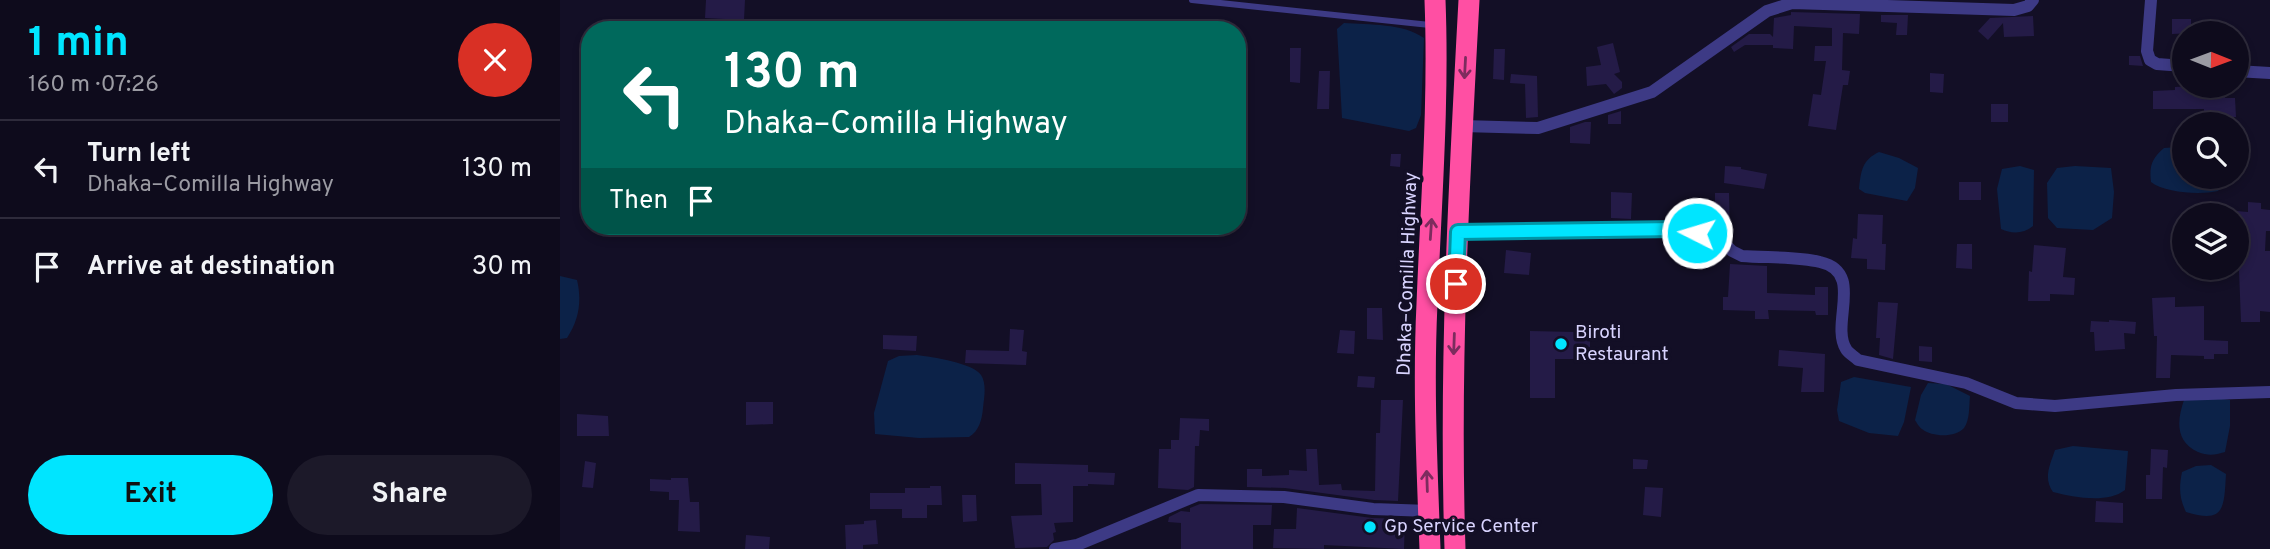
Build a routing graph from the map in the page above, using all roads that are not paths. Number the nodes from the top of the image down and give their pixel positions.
1 (1192, 0) edge
2 (1435, 0) edge
3 (1469, 0) edge
4 (2033, 0) edge
5 (2151, 0) edge
6 (1436, 26) junction
7 (2172, 65) edge
8 (2249, 72) edge
9 (2270, 74) edge
10 (1462, 126) junction
11 (1458, 232) junction
12 (2270, 392) edge
13 (1429, 511) junction
14 (1055, 549) edge
15 (1430, 549) edge
16 (1455, 549) edge

1 - 6 lane
2 - 6 highway, Dhaka–Comilla Highway
3 -> 10 highway
4 - 10 street
5 - 7 street
13 -> 6 highway, Dhaka–Comilla Highway
8 - 9 street
10 - 11 highway
11 - 12 street
11 -> 16 highway
13 - 14 street
13 - 15 highway, Dhaka–Comilla Highway

